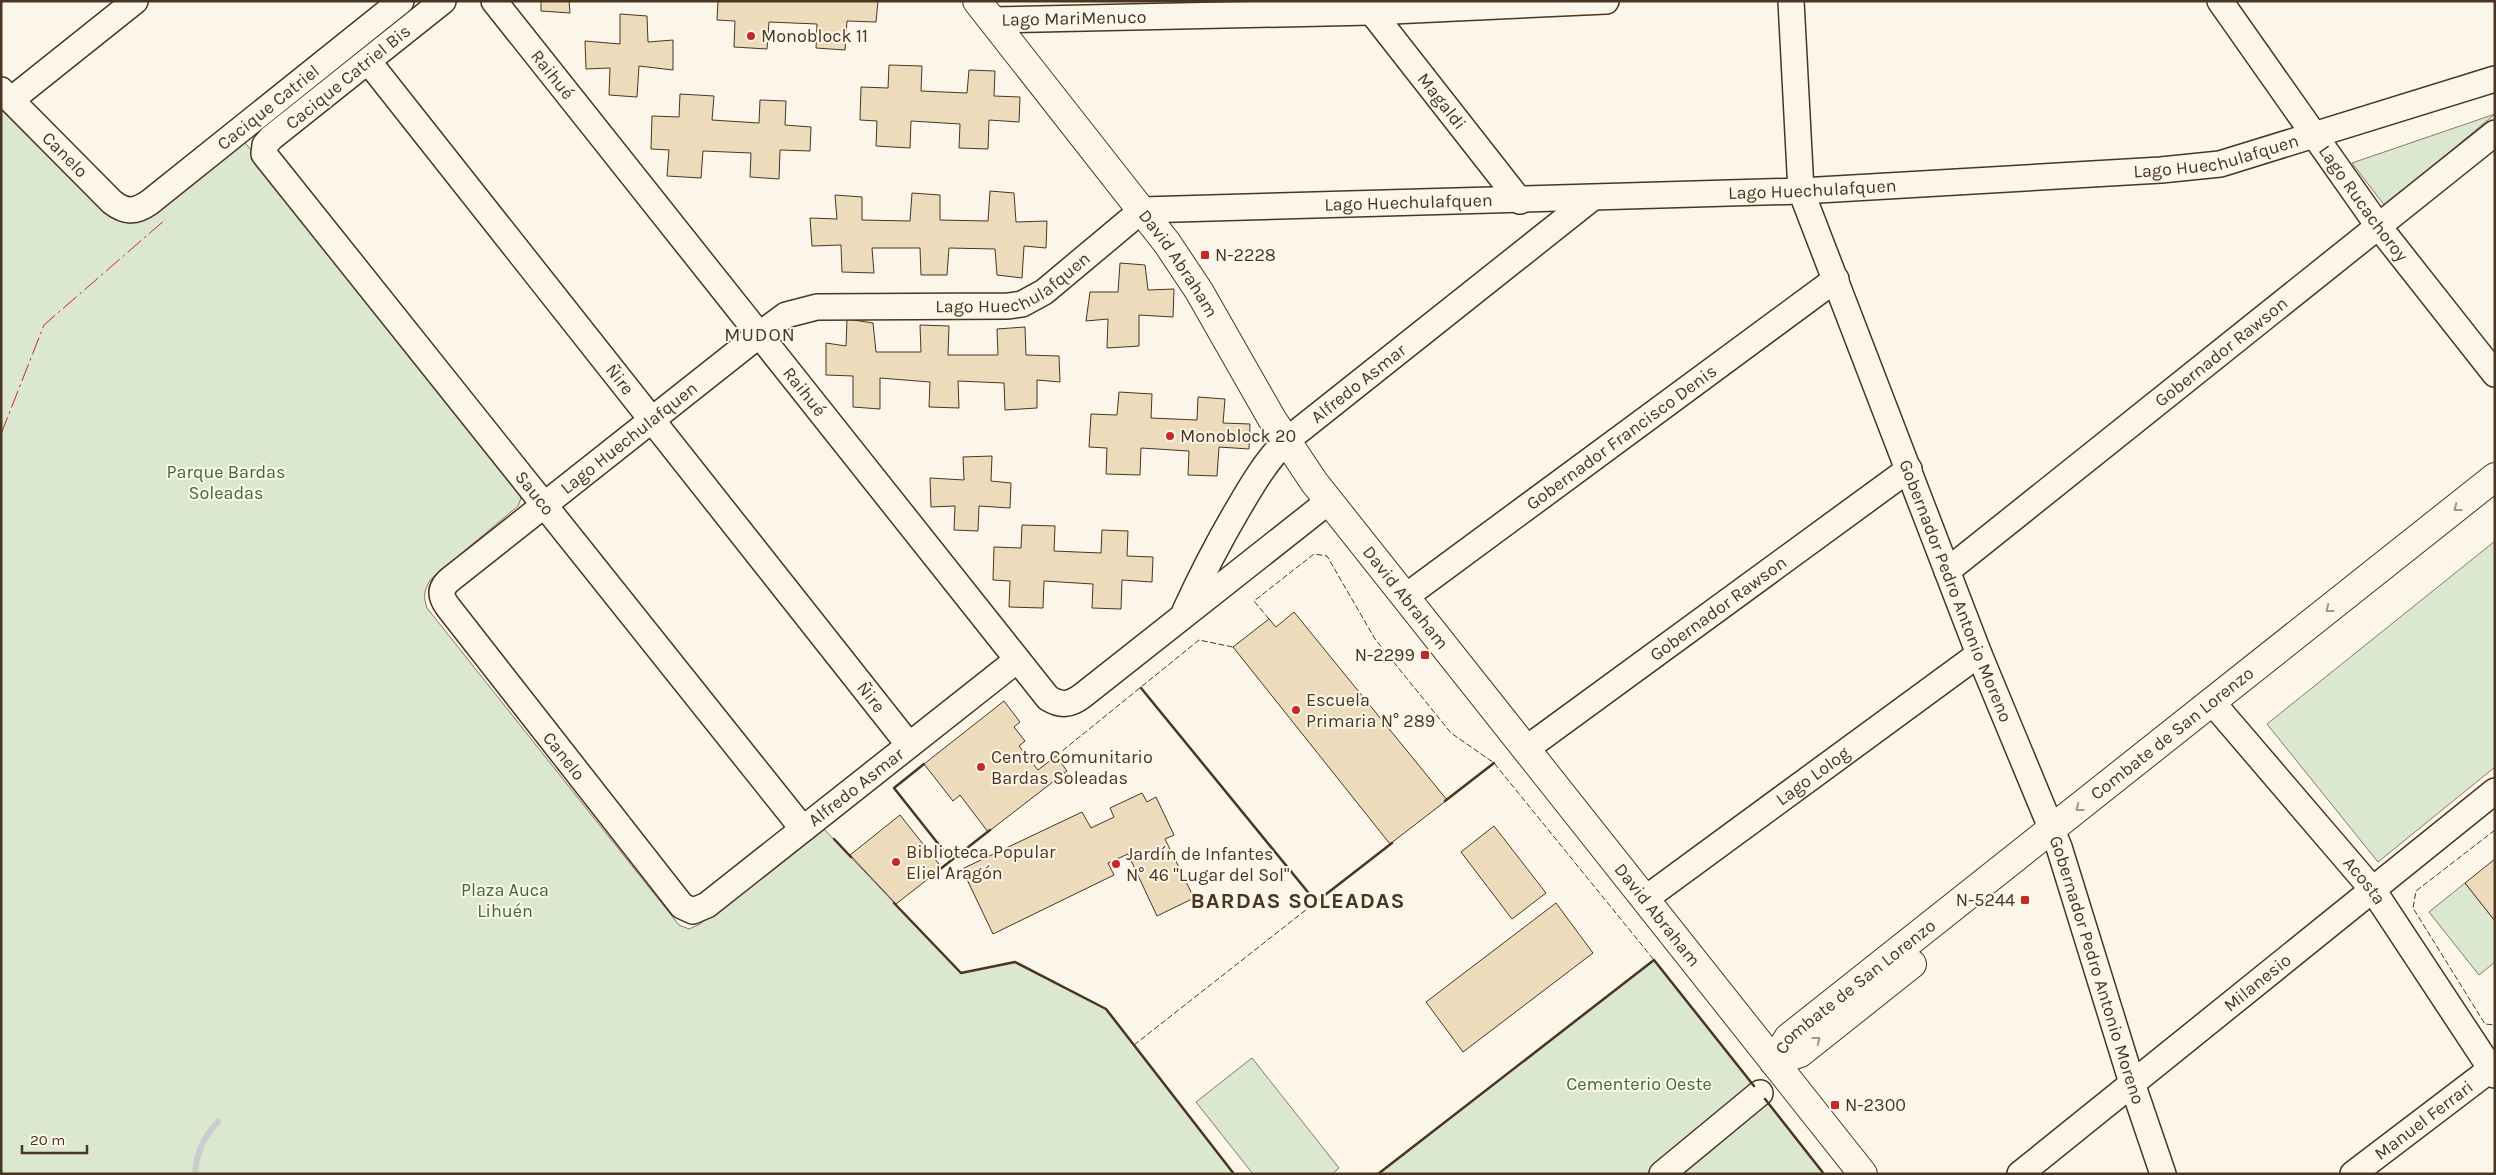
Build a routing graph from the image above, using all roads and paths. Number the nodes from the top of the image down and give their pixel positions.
1 (135, 1) edge
2 (401, 1) edge
3 (443, 1) edge
4 (494, 1) edge
5 (1606, 1) edge
6 (1791, 1) edge
7 (2220, 1) edge
8 (1367, 6) edge
9 (985, 10) edge
10 (368, 61) junction
11 (2495, 79) edge
12 (6, 95) edge
13 (2495, 133) edge
14 (2315, 135) junction
15 (266, 158) joint
16 (1801, 190) junction
17 (1592, 198) junction
18 (1520, 201) junction
19 (1142, 210) junction
20 (134, 211) joint
21 (2379, 227) junction
22 (1836, 279) junction
23 (758, 335) junction
24 (2495, 374) edge
25 (652, 419) junction
26 (1286, 441) junction
27 (1909, 469) junction
28 (2495, 477) edge
29 (1329, 500) junction
30 (2495, 501) edge
31 (544, 505) junction
32 (1947, 570) junction
33 (441, 594) joint
34 (1405, 597) junction
35 (1182, 616) junction
36 (1979, 654) junction
37 (1017, 660) junction
38 (1064, 704) joint
39 (2218, 709) junction
40 (909, 745) junction
41 (1526, 749) junction
42 (2495, 792) edge
43 (803, 829) junction
44 (2055, 838) junction
45 (2373, 890) junction
46 (1645, 899) junction
47 (693, 911) joint
48 (1774, 1062) junction
49 (2493, 1070) edge
50 (2132, 1083) junction
51 (1760, 1093) dead end
52 (1662, 1174) edge
53 (1863, 1174) edge
54 (2020, 1174) edge
55 (2163, 1174) edge
56 (2353, 1174) edge

1 - 12 street
2 - 20 street, Cacique Catriel
3 - 10 street, Cacique Catriel Bis
4 - 23 street, Raihué
5 - 8 street, Lago MariMenuco
6 - 16 street, Gobernador Pedro Antonio Moreno
7 - 14 street, Lago Rucachoroy
8 - 9 street, Lago MariMenuco
8 - 18 street, Magaldi
9 - 19 main road, David Abraham
10 - 15 street, Cacique Catriel Bis
10 - 25 street, Ñire
11 - 14 street, Lago Huechulafquen
12 - 20 street, Canelo
13 - 21 street, Gobernador Rawson
14 - 16 street, Lago Huechulafquen
14 - 21 street, Lago Rucachoroy
15 - 31 street, Sauco
16 - 17 street, Lago Huechulafquen
16 - 22 street, Gobernador Pedro Antonio Moreno
17 - 18 street, Lago Huechulafquen
17 - 26 street, Alfredo Asmar
18 - 19 street, Lago Huechulafquen
19 - 23 street, Lago Huechulafquen
19 - 26 main road, David Abraham
21 - 24 street, Lago Rucachoroy
21 - 32 street, Gobernador Rawson
22 - 27 street, Gobernador Pedro Antonio Moreno
22 - 34 street, Gobernador Francisco Denis
23 - 25 street, Lago Huechulafquen
23 - 37 street, Raihué
25 - 31 street, Lago Huechulafquen
25 - 40 street, Ñire
26 - 29 main road, David Abraham
26 - 35 street, Alfredo Asmar
27 - 32 street, Gobernador Pedro Antonio Moreno
27 - 41 street, Gobernador Rawson
28 -> 39 main road, Combate de San Lorenzo
29 - 34 main road, David Abraham
29 - 35 street, Alfredo Asmar
30 - 39 main road, Combate de San Lorenzo
31 - 33 street, Lago Huechulafquen
31 - 43 street, Sauco
32 - 36 street, Gobernador Pedro Antonio Moreno
33 - 47 street, Canelo
34 - 41 main road, David Abraham
35 - 38 street, Alfredo Asmar
36 - 44 street, Gobernador Pedro Antonio Moreno
36 - 46 street, Lago Lolog
37 - 38 street, Raihué
37 - 40 street, Alfredo Asmar
39 - 44 main road, Combate de San Lorenzo
39 - 45 street, Acosta
40 - 43 street, Alfredo Asmar
41 - 46 main road, David Abraham
42 - 45 street, Milanesio
43 - 47 street, Alfredo Asmar
44 - 48 main road, Combate de San Lorenzo
44 - 50 street, Gobernador Pedro Antonio Moreno
45 - 49 street, Acosta
45 - 50 street, Milanesio
46 - 48 main road, David Abraham
48 - 53 main road, David Abraham
49 - 56 street, Manuel Ferrari
50 - 54 street, Milanesio
50 - 55 street, Gobernador Pedro Antonio Moreno
51 - 52 street

